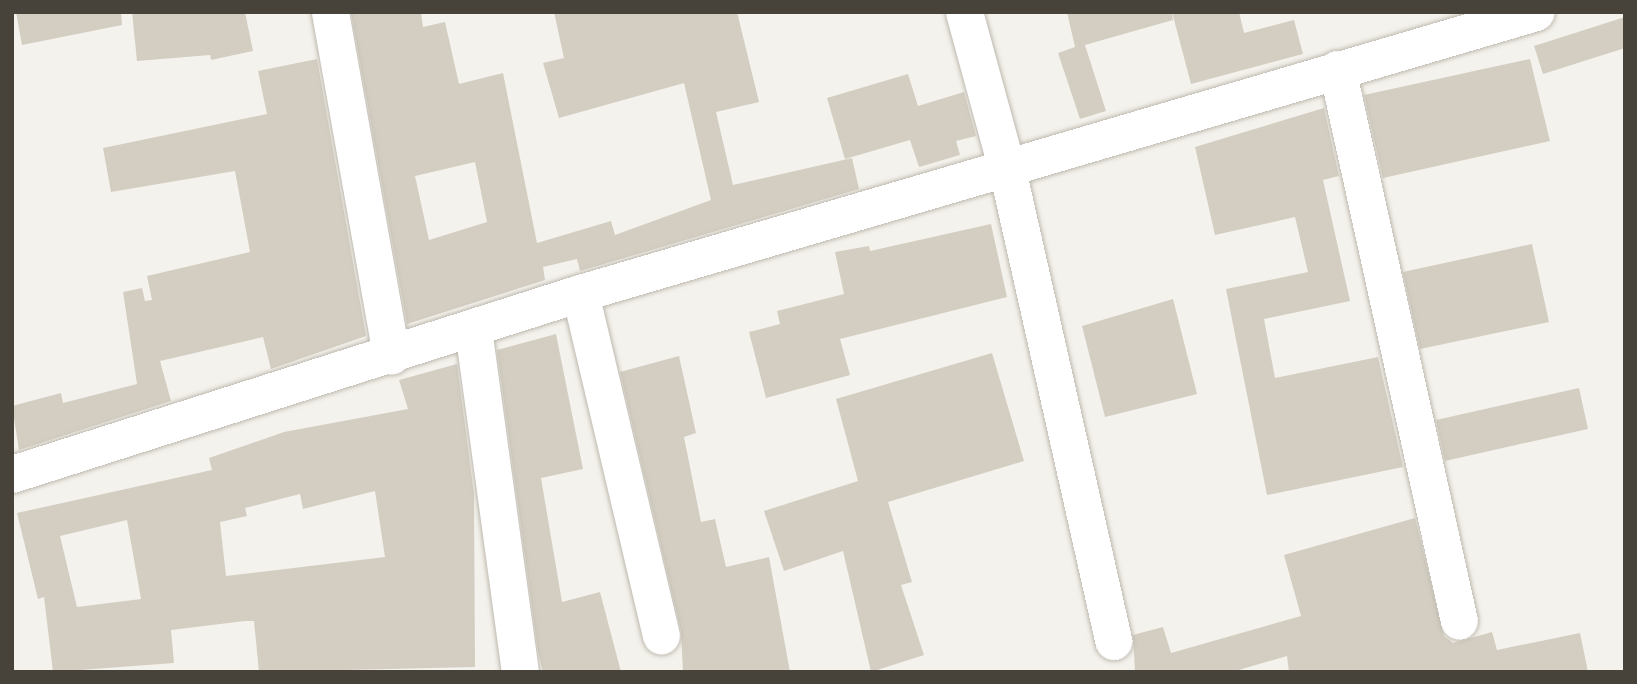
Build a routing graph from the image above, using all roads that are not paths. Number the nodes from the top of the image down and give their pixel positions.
1 (330, 12) edge
2 (964, 12) edge
3 (1536, 12) edge
4 (1337, 69) junction
5 (1007, 169) junction
6 (580, 293) junction
7 (473, 329) junction
8 (391, 356) junction
9 (12, 474) edge
10 (1458, 621) dead end
11 (661, 636) dead end
12 (1113, 641) dead end
13 (520, 672) edge

1 - 8 street
2 - 5 street
3 - 4 street
4 - 5 street
4 - 10 street
5 - 6 street
5 - 12 street
6 - 7 street
6 - 11 street
7 - 8 street
7 - 13 street
8 - 9 street

